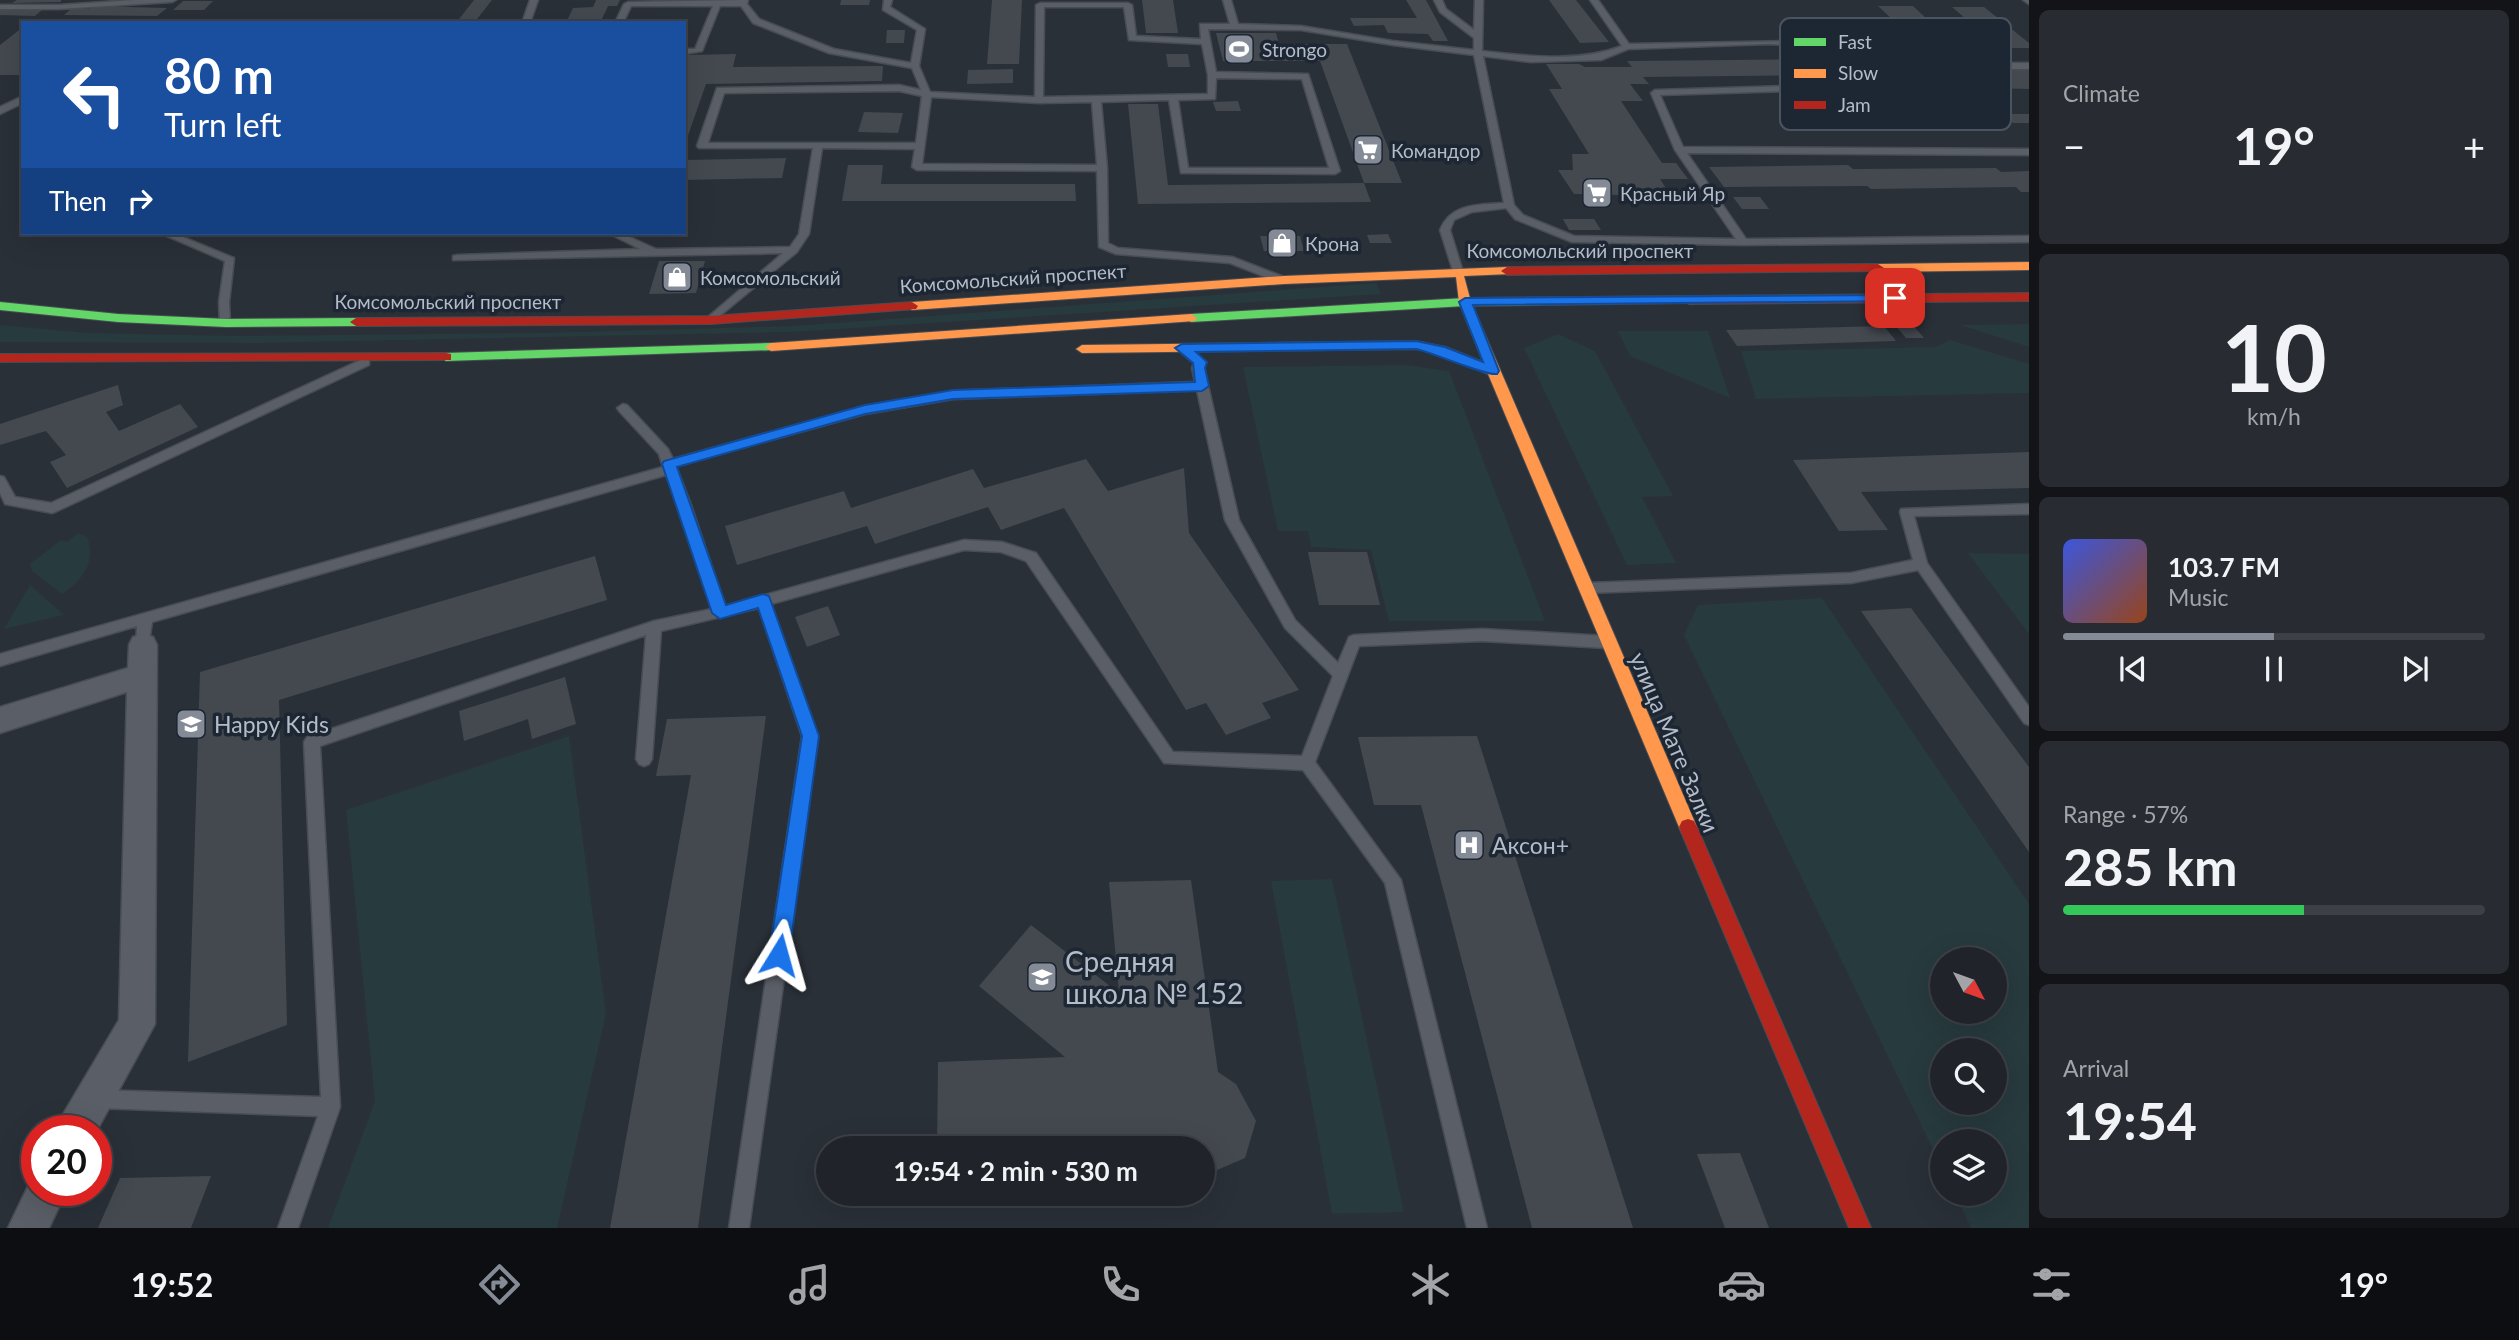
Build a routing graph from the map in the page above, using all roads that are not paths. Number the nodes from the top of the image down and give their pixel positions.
1 (172, 0) edge
2 (534, 0) edge
3 (888, 0) edge
4 (1227, 0) edge
5 (1438, 0) edge
6 (1479, 0) edge
7 (1594, 0) edge
8 (744, 2) edge
9 (717, 5) junction
10 (0, 7) edge
11 (527, 21) edge
12 (620, 21) edge
13 (1235, 27) junction
14 (1478, 37) junction
15 (1205, 42) junction
16 (1780, 43) edge
17 (1627, 47) junction
18 (686, 52) edge
19 (1478, 52) junction
20 (915, 66) junction
21 (2011, 66) edge
22 (2029, 66) edge
23 (1212, 75) junction
24 (1780, 89) edge
25 (927, 94) junction
26 (1173, 99) junction
27 (21, 100) edge
28 (1039, 100) junction
29 (1096, 100) junction
30 (0, 111) edge
31 (818, 145) junction
32 (919, 146) junction
33 (1680, 150) junction
34 (2029, 152) edge
35 (1102, 168) junction
36 (1509, 205) junction
37 (170, 235) edge
38 (617, 235) edge
39 (2029, 239) edge
40 (1743, 242) junction
41 (793, 250) junction
42 (654, 252) junction
43 (457, 258) dead end
44 (2029, 266) edge
45 (1458, 272) junction
46 (1284, 280) junction
47 (2029, 297) edge
48 (1465, 302) junction
49 (0, 306) edge
50 (711, 320) junction
51 (226, 323) junction
52 (835, 344) junction
53 (1182, 348) junction
54 (1072, 349) dead end
55 (963, 350) dead end
56 (0, 358) edge
57 (372, 359) junction
58 (1493, 371) junction
59 (1202, 386) junction
60 (623, 408) dead end
61 (669, 467) junction
62 (0, 480) edge
63 (2029, 509) edge
64 (1921, 564) junction
65 (1586, 588) junction
66 (763, 600) junction
67 (720, 613) junction
68 (654, 627) junction
69 (1607, 642) junction
70 (143, 646) junction
71 (0, 660) edge
72 (1341, 675) junction
73 (2029, 719) edge
74 (0, 720) edge
75 (644, 759) dead end
76 (1307, 763) junction
77 (92, 1099) junction
78 (331, 1107) junction
79 (84, 1115) edge
80 (39, 1206) edge
81 (27, 1228) edge
82 (288, 1228) edge
83 (740, 1228) edge
84 (1478, 1228) edge
85 (1860, 1228) edge

1 - 10 lane
2 - 11 lane
3 - 20 lane
4 - 13 lane
5 - 14 lane
6 - 14 lane
7 - 17 lane
8 - 9 lane
8 - 20 lane
9 - 12 lane
9 - 18 lane
13 - 15 lane
13 - 19 lane
14 - 19 lane
15 - 23 lane
15 - 28 lane
16 - 17 lane
17 - 19 lane
19 - 36 lane
20 - 25 lane
21 - 22 lane
23 - 26 lane
23 - 26 lane
24 - 33 lane
25 - 28 lane
25 - 31 lane
25 - 32 lane
26 - 29 lane
27 - 30 lane
28 - 29 lane
29 - 35 lane
31 - 32 lane
31 - 41 lane
32 - 35 lane
33 - 34 lane
33 - 40 lane
35 - 46 lane
36 - 40 lane
36 - 45 lane
37 - 51 lane
38 - 42 lane
39 - 40 lane
41 - 42 lane
41 - 50 lane
42 - 43 lane
44 - 45 main road, Комсомольский проспект
45 - 46 main road, Комсомольский проспект
45 - 48 main road, улица Мате Залки
46 - 50 main road, Комсомольский проспект
47 - 48 main road
48 - 52 main road
48 - 58 main road, улица Мате Залки
49 - 51 main road, Комсомольский проспект
50 - 51 main road, Комсомольский проспект
52 - 55 main road
52 - 57 main road
53 - 54 main road
53 - 58 main road
53 - 59 lane
56 - 57 main road
57 - 62 lane
58 - 65 main road, улица Мате Залки
59 - 61 lane
59 - 72 lane
60 - 61 lane
61 - 67 lane
61 - 70 lane
63 - 64 lane
64 - 65 lane
64 - 73 lane
65 - 69 main road, улица Мате Залки
66 - 67 lane
66 - 76 lane
66 - 83 lane
67 - 68 lane
68 - 75 lane
68 - 78 lane
69 - 72 lane
69 - 85 main road, улица Мате Залки
70 - 71 lane
70 - 74 street
70 - 77 street
72 - 76 lane
76 - 84 lane
77 - 78 lane
77 - 79 street
78 - 82 lane
80 - 81 street

